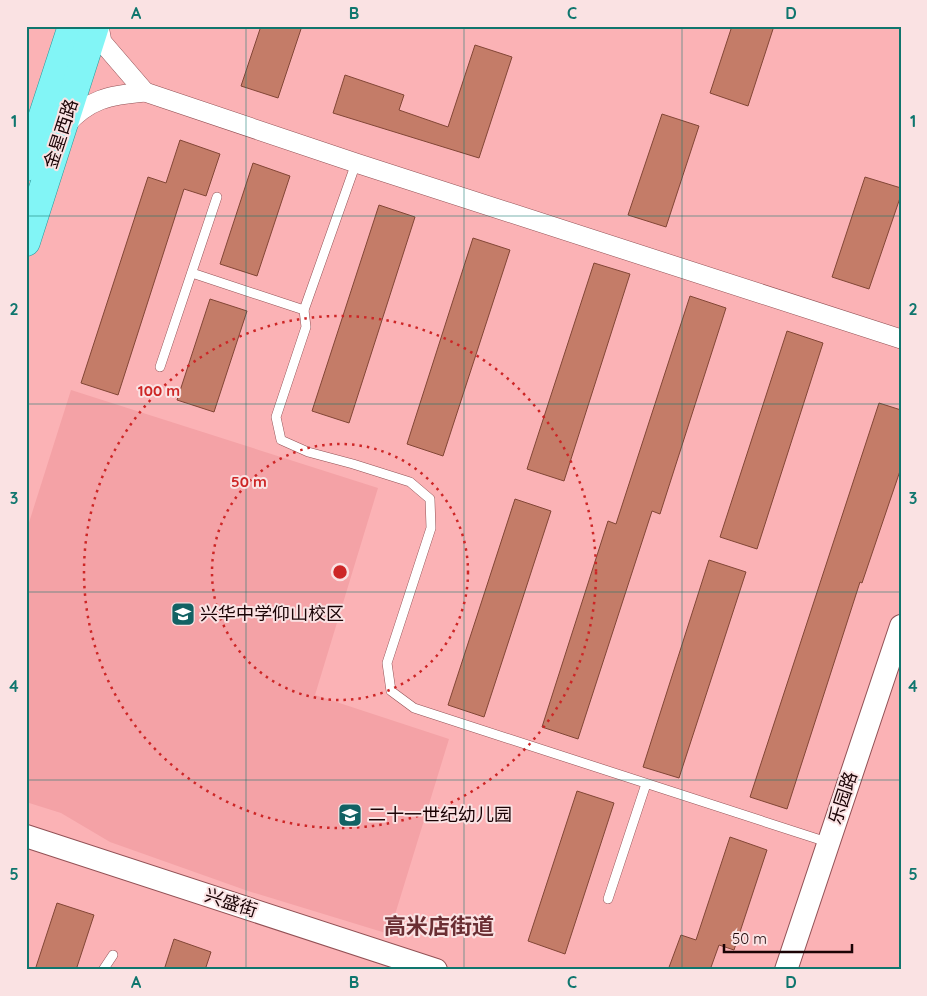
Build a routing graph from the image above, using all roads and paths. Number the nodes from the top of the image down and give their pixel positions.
1 (72, 26) edge
2 (95, 26) edge
3 (99, 26) edge
4 (144, 92) junction
5 (63, 128) junction
6 (356, 163) junction
7 (26, 167) edge
8 (217, 197) dead end
9 (26, 242) edge
10 (192, 273) junction
11 (304, 310) junction
12 (901, 339) edge
13 (160, 366) dead end
14 (901, 626) edge
15 (646, 784) junction
16 (26, 836) edge
17 (828, 842) junction
18 (608, 899) dead end
19 (113, 955) dead end
20 (103, 970) edge
21 (436, 970) edge
22 (786, 970) edge

1 - 7 main road, 金星西路
2 - 5 main road, 金星西路
3 - 4 street
4 - 5 street
4 - 6 street
5 - 9 main road, 金星西路
6 - 11 lane
6 - 12 street
8 - 10 lane
10 - 11 lane
10 - 13 lane
11 - 15 lane
14 - 17 street, 乐园路
15 - 17 lane
15 - 18 lane
16 - 21 street, 兴盛街
17 - 22 street, 乐园路
19 - 20 lane

